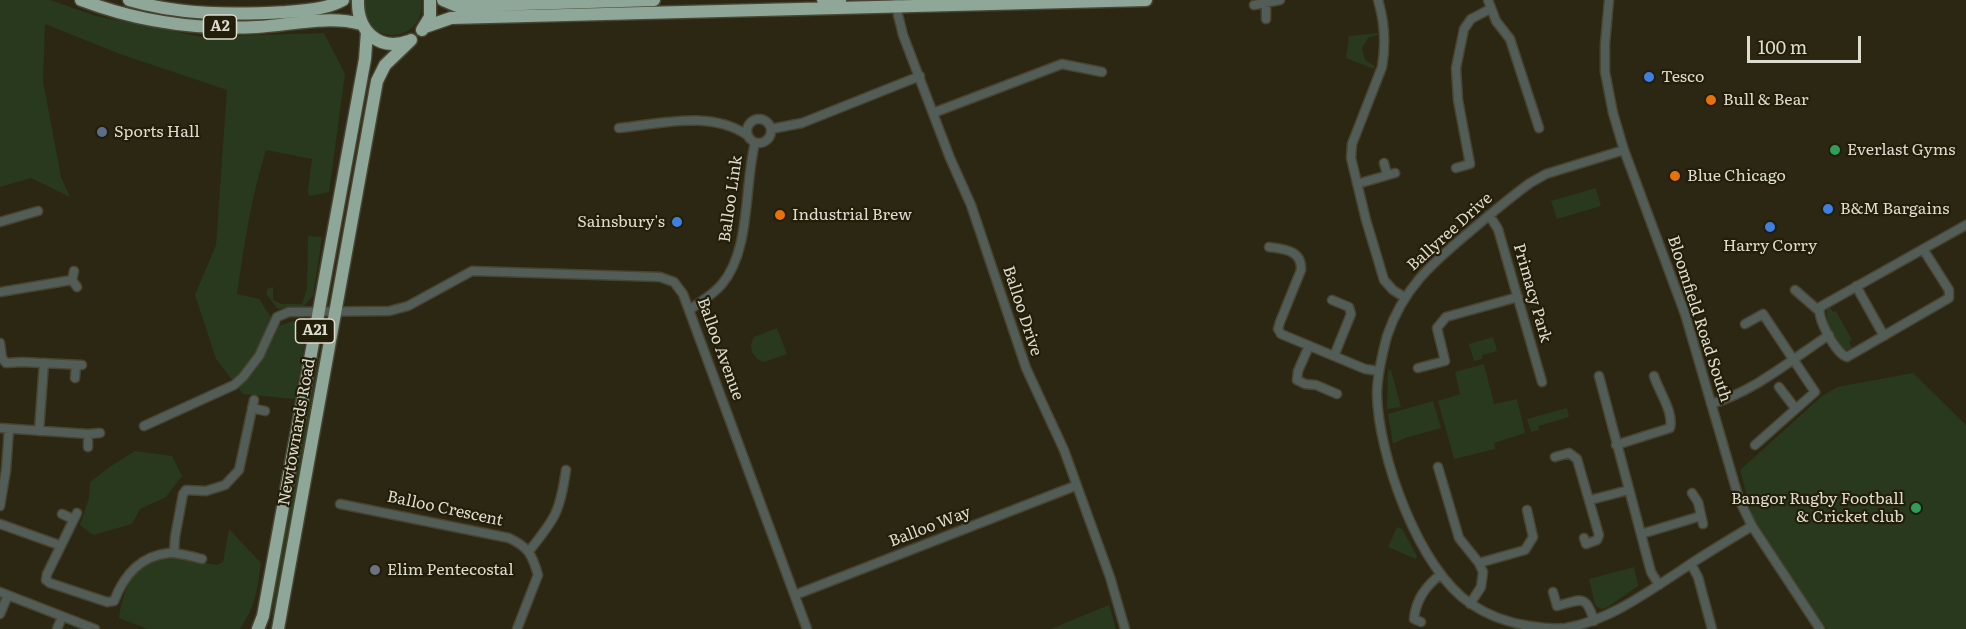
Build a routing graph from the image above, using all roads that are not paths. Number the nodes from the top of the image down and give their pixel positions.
1 (81, 0) edge
2 (129, 0) edge
3 (343, 0) edge
4 (358, 0) edge
5 (430, 0) edge
6 (443, 0) edge
7 (654, 0) edge
8 (823, 0) edge
9 (840, 0) edge
10 (1146, 0) edge
11 (1280, 0) edge
12 (1378, 0) edge
13 (1609, 0) edge
14 (1266, 3) junction
15 (897, 4) edge
16 (1489, 4) edge
17 (1254, 5) dead end
18 (1266, 19) dead end
19 (425, 27) junction
20 (364, 28) junction
21 (411, 40) junction
22 (1102, 72) dead end
23 (920, 76) junction
24 (933, 113) junction
25 (619, 128) dead end
26 (1539, 128) dead end
27 (771, 129) junction
28 (747, 135) junction
29 (755, 143) junction
30 (1624, 150) junction
31 (1384, 163) dead end
32 (1456, 168) dead end
33 (1357, 184) junction
34 (38, 211) dead end
35 (1489, 215) junction
36 (0, 222) edge
37 (1966, 225) edge
38 (1269, 247) dead end
39 (1923, 249) junction
40 (74, 279) dead end
41 (1856, 286) junction
42 (1795, 290) dead end
43 (0, 292) edge
44 (1404, 297) junction
45 (1518, 297) junction
46 (1332, 300) dead end
47 (689, 310) junction
48 (1818, 310) junction
49 (327, 311) junction
50 (1745, 324) dead end
51 (1829, 335) junction
52 (1884, 336) junction
53 (0, 344) edge
54 (1309, 346) junction
55 (1334, 356) junction
56 (1794, 360) junction
57 (44, 363) junction
58 (1418, 368) dead end
59 (1379, 371) junction
60 (1599, 376) dead end
61 (1654, 376) dead end
62 (75, 378) dead end
63 (1542, 382) dead end
64 (1779, 387) dead end
65 (1337, 394) dead end
66 (1711, 404) junction
67 (1795, 408) junction
68 (265, 411) dead end
69 (144, 426) dead end
70 (4, 429) edge
71 (39, 431) junction
72 (100, 433) dead end
73 (88, 434) junction
74 (1616, 445) junction
75 (1755, 445) dead end
76 (88, 447) dead end
77 (1555, 457) dead end
78 (1438, 467) dead end
79 (566, 470) dead end
80 (1075, 486) junction
81 (1629, 490) junction
82 (1692, 493) dead end
83 (1590, 500) junction
84 (340, 504) dead end
85 (0, 506) edge
86 (1527, 510) dead end
87 (62, 514) dead end
88 (0, 524) edge
89 (1752, 526) junction
90 (1641, 534) junction
91 (1584, 538) dead end
92 (59, 545) junction
93 (529, 551) junction
94 (174, 553) junction
95 (202, 559) dead end
96 (1479, 563) junction
97 (1691, 564) junction
98 (1441, 574) junction
99 (1659, 585) junction
100 (1552, 592) dead end
101 (4, 593) edge
102 (795, 595) junction
103 (1470, 604) junction
104 (0, 614) edge
105 (63, 617) junction
106 (1594, 621) junction
107 (1421, 622) dead end
108 (57, 629) edge
109 (95, 629) edge
110 (258, 629) edge
111 (278, 629) edge
112 (517, 629) edge
113 (807, 629) edge
114 (1125, 629) edge
115 (1712, 629) edge
116 (1820, 629) edge

1 - 20 highway, A2
2 - 3 highway, A2
4 - 20 highway, Newtownards Road
5 - 19 highway
6 - 7 highway
8 - 9 highway
10 - 15 highway
11 - 14 street
12 - 33 street
13 - 30 street, Bloomfield Road South
14 - 17 street
14 - 18 street
15 - 19 highway
15 - 23 street, Balloo Drive
16 - 26 street
16 - 32 street
19 - 21 highway, Newtownards Road
20 - 21 highway, A2
20 - 49 highway, Newtownards Road / A21
21 - 49 highway, Newtownards Road / A21
22 - 24 street
23 - 24 street, Balloo Drive
23 - 27 street
24 - 80 street, Balloo Drive
25 - 28 street
27 - 28 street
27 - 29 street
28 - 29 street
29 - 47 street, Balloo Link
30 - 35 street, Ballyree Drive
30 - 66 street, Bloomfield Road South
31 - 33 street
33 - 44 street
34 - 36 street
35 - 44 street, Ballyree Drive
35 - 45 street, Primacy Park
37 - 39 street
38 - 54 street
39 - 41 street
39 - 52 street
40 - 43 street
41 - 48 street
41 - 52 street
42 - 48 street
44 - 59 street, Ballyree Drive
45 - 58 street
45 - 63 street, Primacy Park
46 - 55 street
47 - 49 street, Balloo Avenue
47 - 102 street, Balloo Avenue
48 - 51 street
49 - 69 street, Balloo Avenue
49 - 110 highway, Newtownards Road / A21
49 - 111 highway, Newtownards Road / A21
50 - 56 street
51 - 52 street
51 - 56 street
53 - 57 street
54 - 55 street
54 - 65 street
55 - 59 street
56 - 66 street
56 - 67 street
57 - 62 street
57 - 71 street
59 - 98 street, Ballyree Drive
60 - 74 street
61 - 74 street
64 - 67 street
66 - 89 street, Bloomfield Road South
67 - 75 street
68 - 94 street
70 - 71 street
70 - 85 street
71 - 73 street
72 - 73 street
73 - 76 street
74 - 81 street
77 - 83 street
78 - 96 street
79 - 93 street
80 - 102 street, Balloo Way
80 - 114 street, Balloo Drive
81 - 83 street
81 - 90 street
82 - 90 street
83 - 91 street
84 - 93 street, Balloo Crescent
86 - 96 street
87 - 92 street
88 - 92 street
89 - 97 street, Ballyree Drive
89 - 116 street, Bloomfield Road South
90 - 99 street
92 - 94 street
93 - 112 street
94 - 95 street
96 - 103 street
97 - 99 street, Ballyree Drive
97 - 115 street
98 - 103 street, Ballyree Drive
98 - 107 street
99 - 106 street, Ballyree Drive
100 - 106 street
101 - 104 street
101 - 105 street
102 - 113 street, Balloo Avenue
103 - 106 street, Ballyree Drive
105 - 108 street
105 - 109 street

